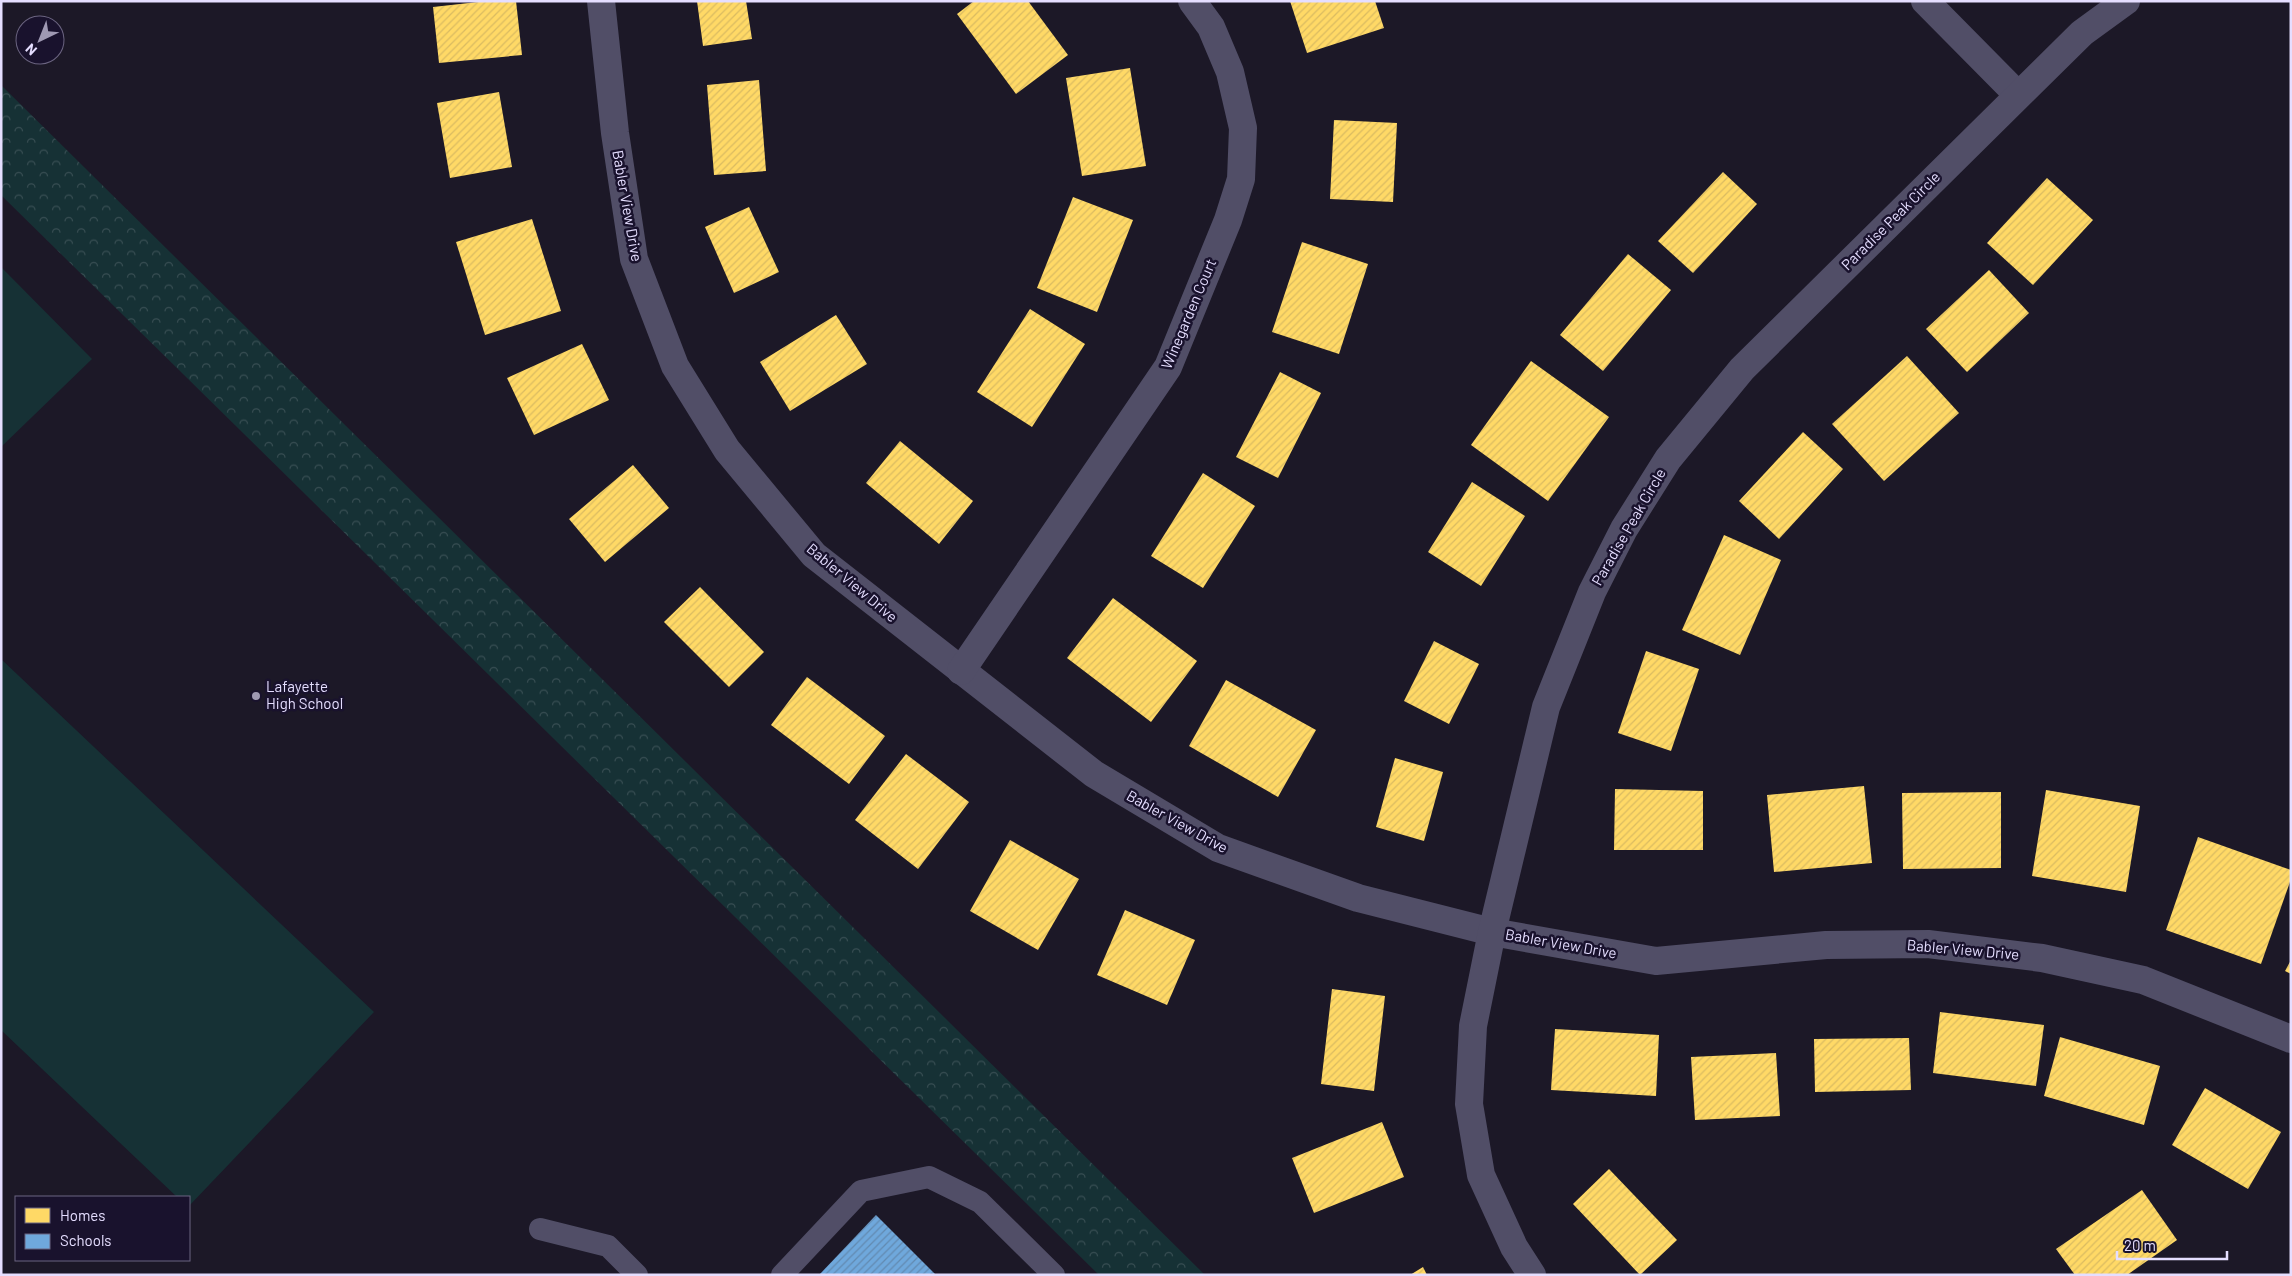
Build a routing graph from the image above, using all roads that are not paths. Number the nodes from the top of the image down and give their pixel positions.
1 (601, 1) edge
2 (1192, 1) edge
3 (1925, 1) edge
4 (2126, 1) edge
5 (2018, 95) junction
6 (961, 671) junction
7 (1492, 932) junction
8 (2291, 1039) edge
9 (540, 1229) dead end
10 (638, 1275) edge
11 (782, 1275) edge
12 (1054, 1275) edge
13 (1532, 1275) edge

1 - 6 street, Babler View Drive
2 - 6 street, Winegarden Court
3 - 5 street
4 - 5 street, Paradise Peak Circle
5 - 7 street, Paradise Peak Circle
6 - 7 street, Babler View Drive
7 - 8 street, Babler View Drive
7 - 13 street, Paradise Peak Circle
9 - 10 lane
11 - 12 lane

